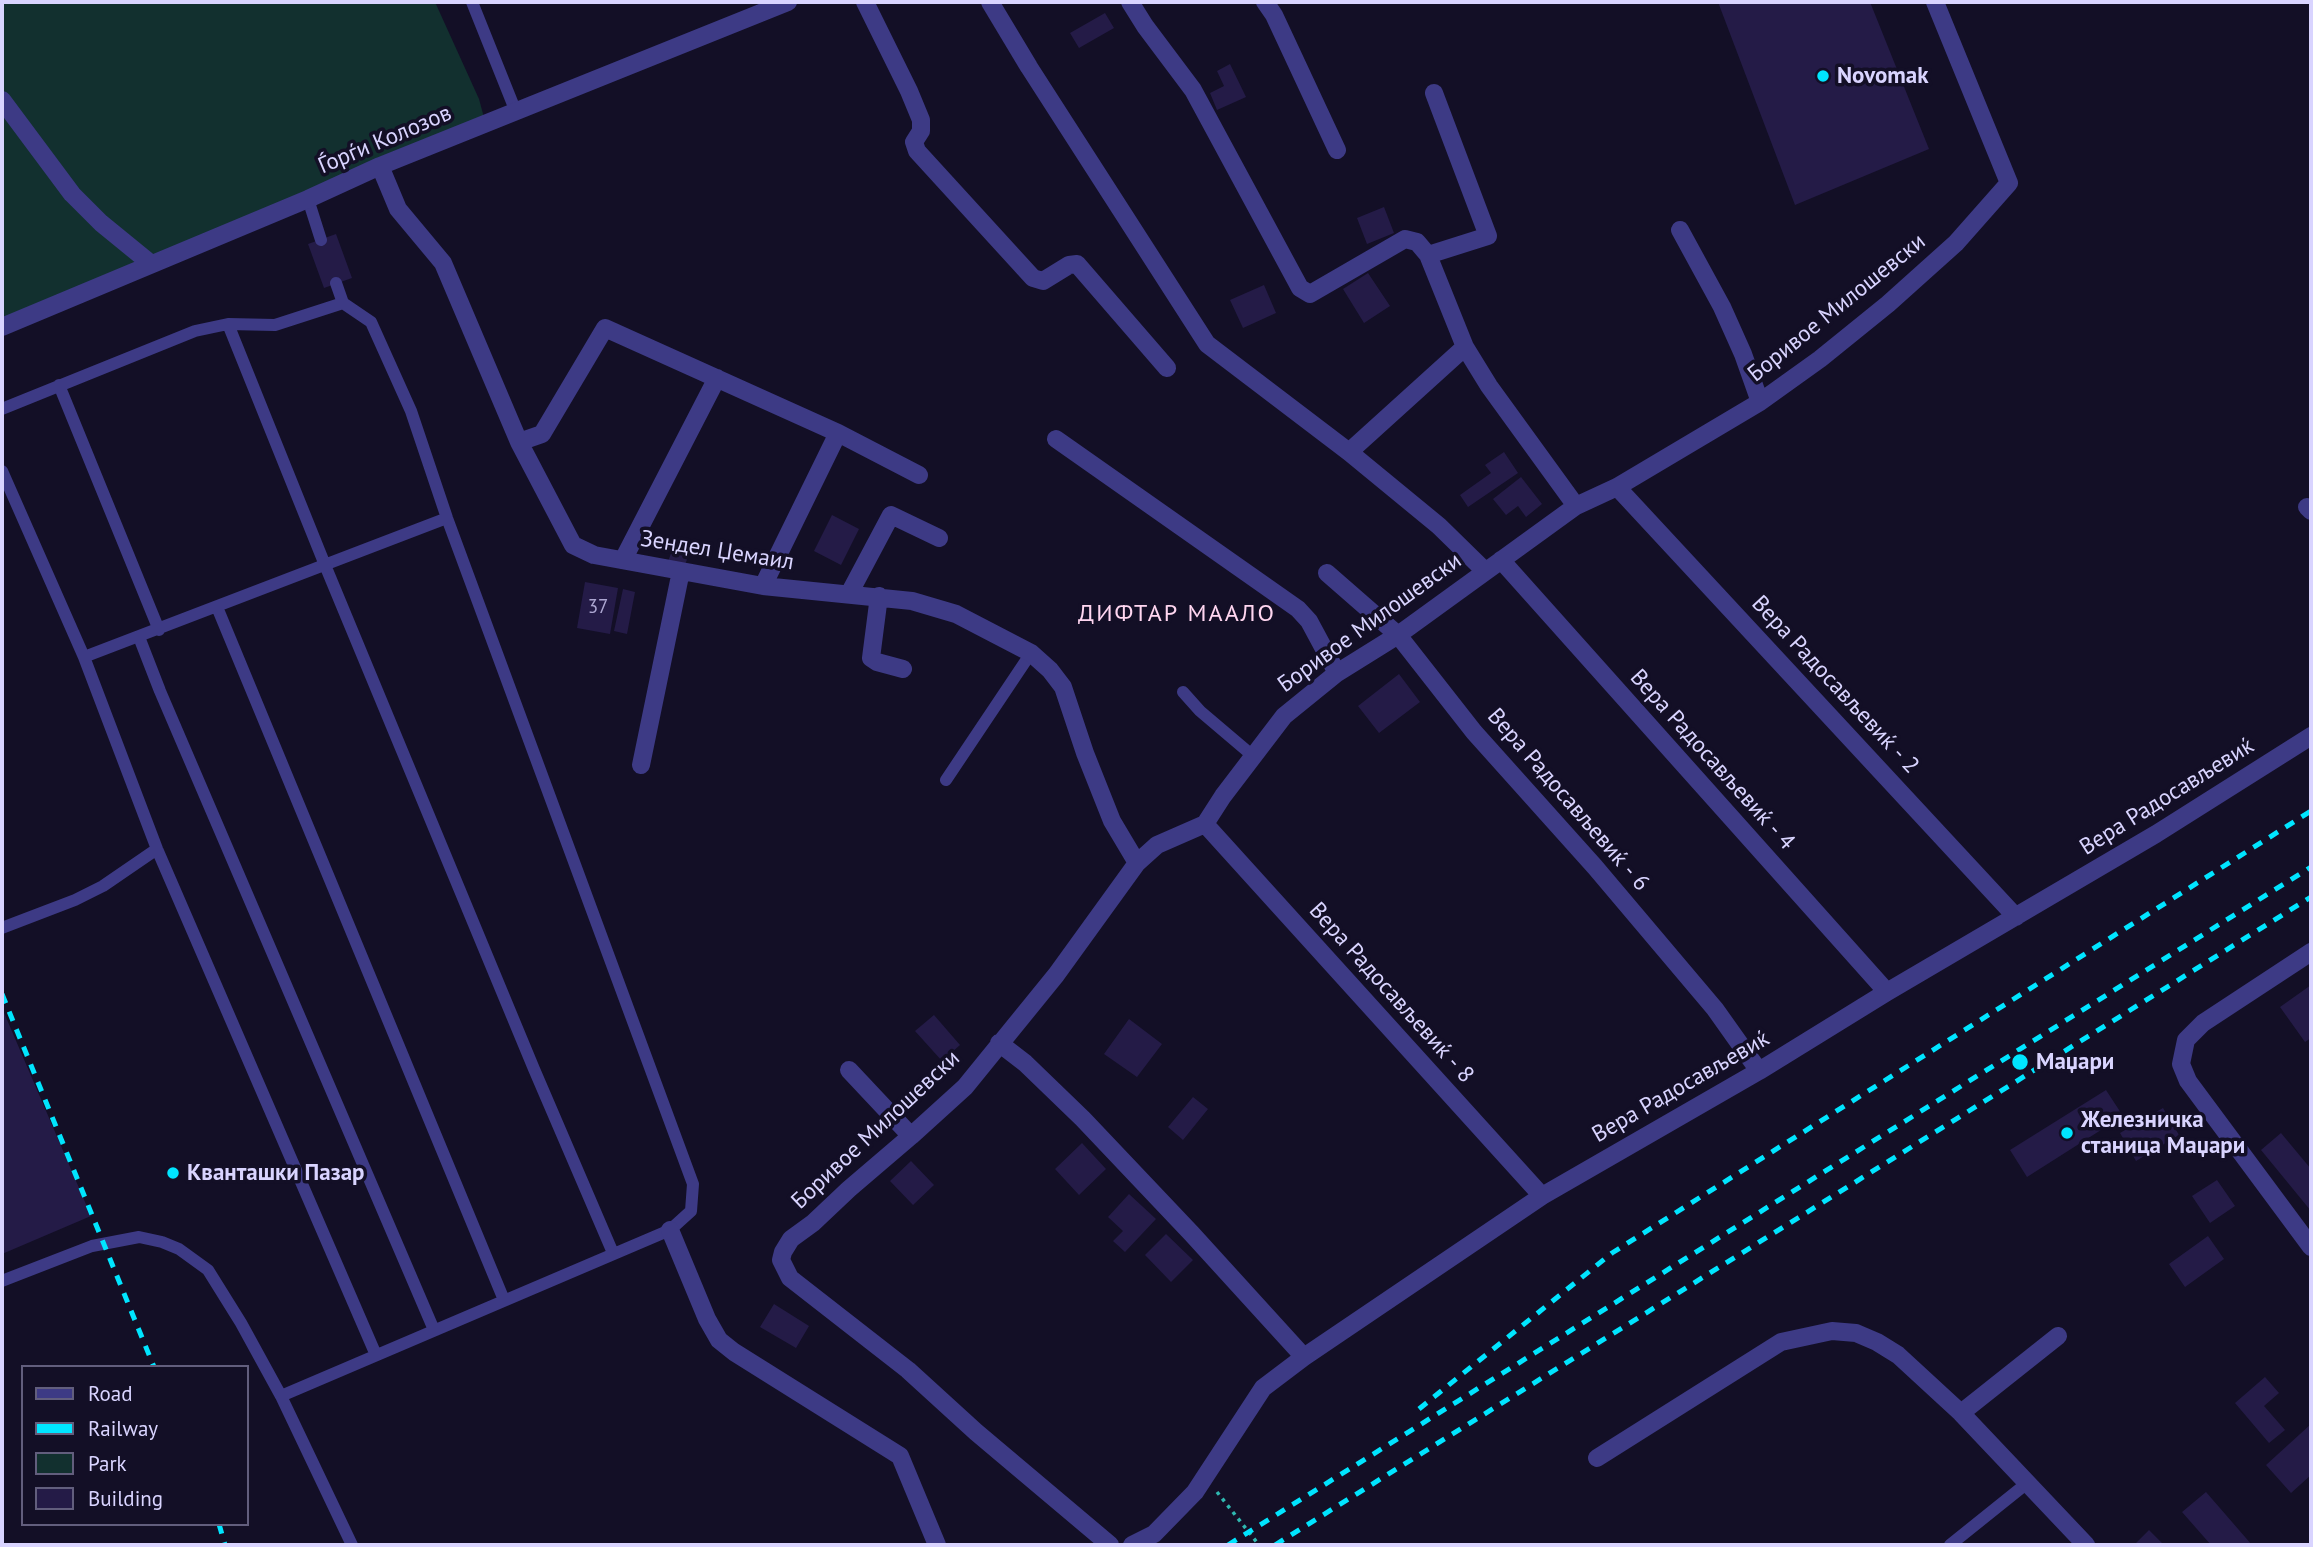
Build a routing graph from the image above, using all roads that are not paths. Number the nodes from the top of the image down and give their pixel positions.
1 (472, 2) edge
2 (788, 2) edge
3 (865, 2) edge
4 (990, 2) edge
5 (1130, 2) edge
6 (1265, 2) edge
7 (1935, 2) edge
8 (1434, 93) dead end
9 (2, 100) edge
10 (516, 112) junction
11 (1337, 150) dead end
12 (380, 166) junction
13 (308, 199) junction
14 (1679, 230) dead end
15 (321, 240) dead end
16 (1428, 256) junction
17 (150, 263) junction
18 (336, 283) dead end
19 (343, 303) junction
20 (228, 324) junction
21 (2, 327) edge
22 (1465, 346) junction
23 (1167, 368) dead end
24 (717, 378) junction
25 (59, 385) junction
26 (1760, 402) junction
27 (2, 409) edge
28 (838, 433) junction
29 (1056, 439) dead end
30 (519, 442) junction
31 (1349, 452) junction
32 (2, 471) edge
33 (919, 475) dead end
34 (1617, 487) junction
35 (1576, 506) junction
36 (447, 518) junction
37 (939, 538) dead end
38 (624, 560) junction
39 (1501, 560) junction
40 (325, 565) junction
41 (681, 571) junction
42 (1485, 571) junction
43 (1327, 573) dead end
44 (763, 586) junction
45 (849, 594) junction
46 (878, 596) junction
47 (217, 607) junction
48 (159, 630) junction
49 (1398, 635) junction
50 (139, 637) junction
51 (1031, 653) junction
52 (84, 657) junction
53 (904, 670) dead end
54 (1337, 673) junction
55 (1183, 692) dead end
56 (2311, 736) edge
57 (1253, 756) junction
58 (641, 765) dead end
59 (946, 780) dead end
60 (1205, 824) junction
61 (157, 849) junction
62 (1137, 863) junction
63 (2016, 917) junction
64 (2, 928) edge
65 (2311, 952) edge
66 (1887, 992) junction
67 (999, 1043) junction
68 (849, 1070) dead end
69 (1759, 1071) junction
70 (911, 1136) junction
71 (1542, 1196) junction
72 (670, 1230) junction
73 (2311, 1247) edge
74 (613, 1253) junction
75 (2, 1281) edge
76 (504, 1300) junction
77 (433, 1330) junction
78 (2058, 1336) dead end
79 (376, 1355) junction
80 (1304, 1357) junction
81 (281, 1396) junction
82 (1961, 1413) junction
83 (1597, 1458) dead end
84 (2026, 1484) junction
85 (352, 1545) edge
86 (937, 1545) edge
87 (1110, 1545) edge
88 (1132, 1545) edge
89 (1950, 1545) edge
90 (2086, 1545) edge

1 - 10 lane
2 - 10 street, Ѓорѓи Колозов
3 - 23 street
4 - 31 street
5 - 16 street
6 - 11 street
7 - 26 street, Боривое Милошевски
8 - 16 street
9 - 17 street
10 - 12 street, Ѓорѓи Колозов
12 - 13 street, Ѓорѓи Колозов
12 - 30 street, Зендел Џемаил
13 - 15 lane
13 - 17 street, Ѓорѓи Колозов
14 - 26 street
16 - 22 street
17 - 21 street, Ѓорѓи Колозов
18 - 19 lane
19 - 20 lane
19 - 36 lane
20 - 25 lane
20 - 40 lane
22 - 31 street
22 - 35 street
24 - 28 street
24 - 30 street
24 - 38 street
25 - 27 lane
25 - 48 lane
26 - 34 street, Боривое Милошевски
28 - 33 street
28 - 44 street
29 - 54 street
30 - 38 street, Зендел Џемаил
31 - 42 street
32 - 52 lane
34 - 35 street, Боривое Милошевски
34 - 63 street, Вера Радосављевиќ - 2
35 - 39 street, Боривое Милошевски
36 - 40 lane
36 - 72 lane
37 - 45 street
38 - 41 street, Зендел Џемаил
39 - 42 street, Боривое Милошевски
39 - 66 street, Вера Радосављевиќ - 4
40 - 47 lane
40 - 74 lane
41 - 44 street, Зендел Џемаил
41 - 58 street
42 - 49 street, Боривое Милошевски
43 - 49 street, Вера Радосављевиќ - 6
44 - 45 street, Зендел Џемаил
45 - 46 street, Зендел Џемаил
46 - 51 street, Зендел Џемаил
46 - 53 street
47 - 48 lane
47 - 76 lane
48 - 50 lane
49 - 54 street, Боривое Милошевски
49 - 69 street, Вера Радосављевиќ - 6
50 - 52 lane
50 - 77 lane
51 - 59 lane
51 - 62 street, Зендел Џемаил
52 - 61 lane
54 - 57 street, Боривое Милошевски
55 - 57 lane
56 - 63 street, Вера Радосављевиќ
57 - 60 street, Боривое Милошевски
60 - 62 street, Боривое Милошевски
60 - 71 street, Вера Радосављевиќ - 8
61 - 64 lane
61 - 79 lane
62 - 67 street, Боривое Милошевски
63 - 66 street, Вера Радосављевиќ
65 - 73 street
66 - 69 street, Вера Радосављевиќ
67 - 70 street, Боривое Милошевски
67 - 80 street
68 - 70 street
69 - 71 street, Вера Радосављевиќ
70 - 87 street, Боривое Милошевски
71 - 80 street, Вера Радосављевиќ
72 - 74 lane
72 - 86 street
74 - 76 lane
75 - 81 lane
76 - 77 lane
77 - 79 lane
78 - 82 street
79 - 81 lane
80 - 88 street, Вера Радосављевиќ
81 - 85 lane
82 - 83 street
82 - 84 street
84 - 89 lane
84 - 90 street

